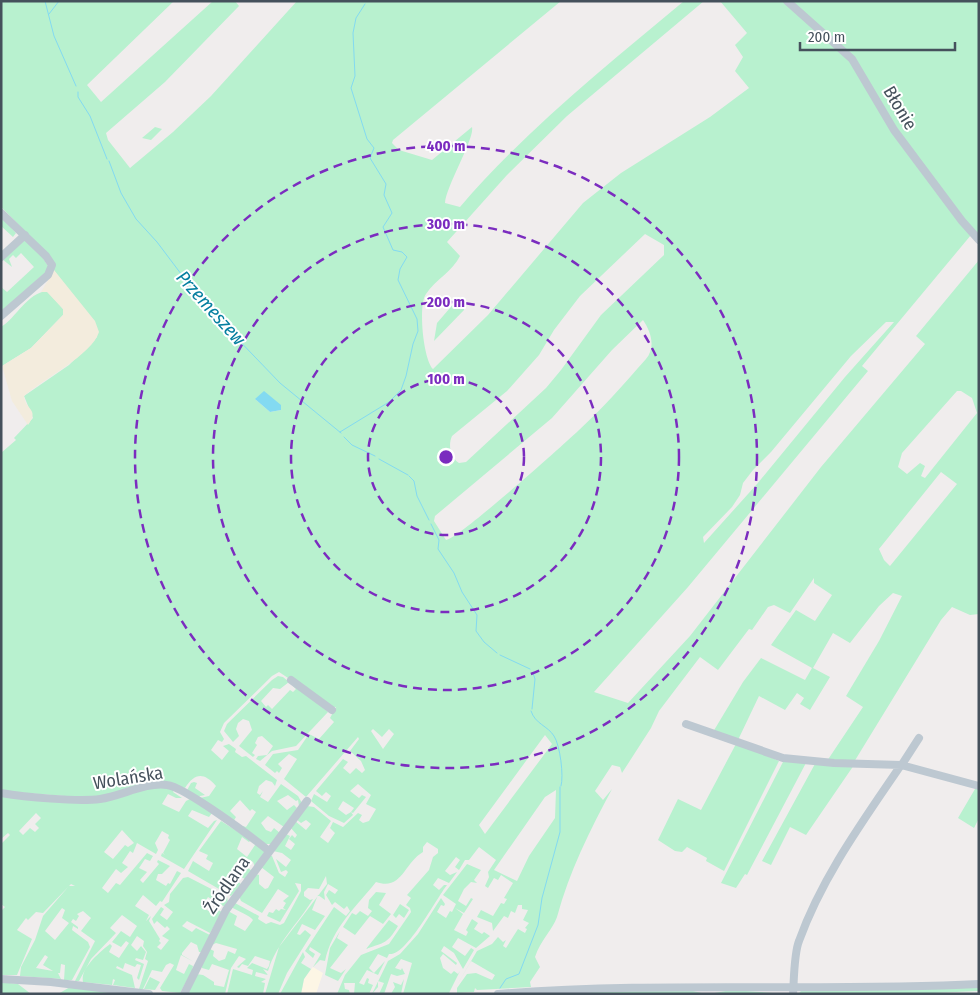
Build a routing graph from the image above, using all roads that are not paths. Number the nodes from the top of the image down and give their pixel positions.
1 (787, 1) edge
2 (1, 213) edge
3 (25, 235) junction
4 (979, 240) edge
5 (1, 256) edge
6 (1, 316) edge
7 (290, 680) dead end
8 (332, 710) dead end
9 (686, 724) dead end
10 (919, 738) dead end
11 (901, 766) junction
12 (979, 786) edge
13 (1, 793) edge
14 (307, 801) dead end
15 (269, 851) junction
16 (1, 979) edge
17 (979, 984) edge
18 (794, 990) edge
19 (125, 992) edge
20 (149, 994) edge
21 (184, 994) edge
22 (498, 994) edge

1 - 4 street, Błonie
2 - 3 street
3 - 5 street
3 - 6 street
7 - 8 street
9 - 11 street
10 - 11 street
11 - 12 street
11 - 18 street
13 - 15 street, Wolańska
14 - 15 street, Źródlana
15 - 21 street, Źródlana
16 - 19 street
17 - 18 street
18 - 22 street
19 - 20 street

